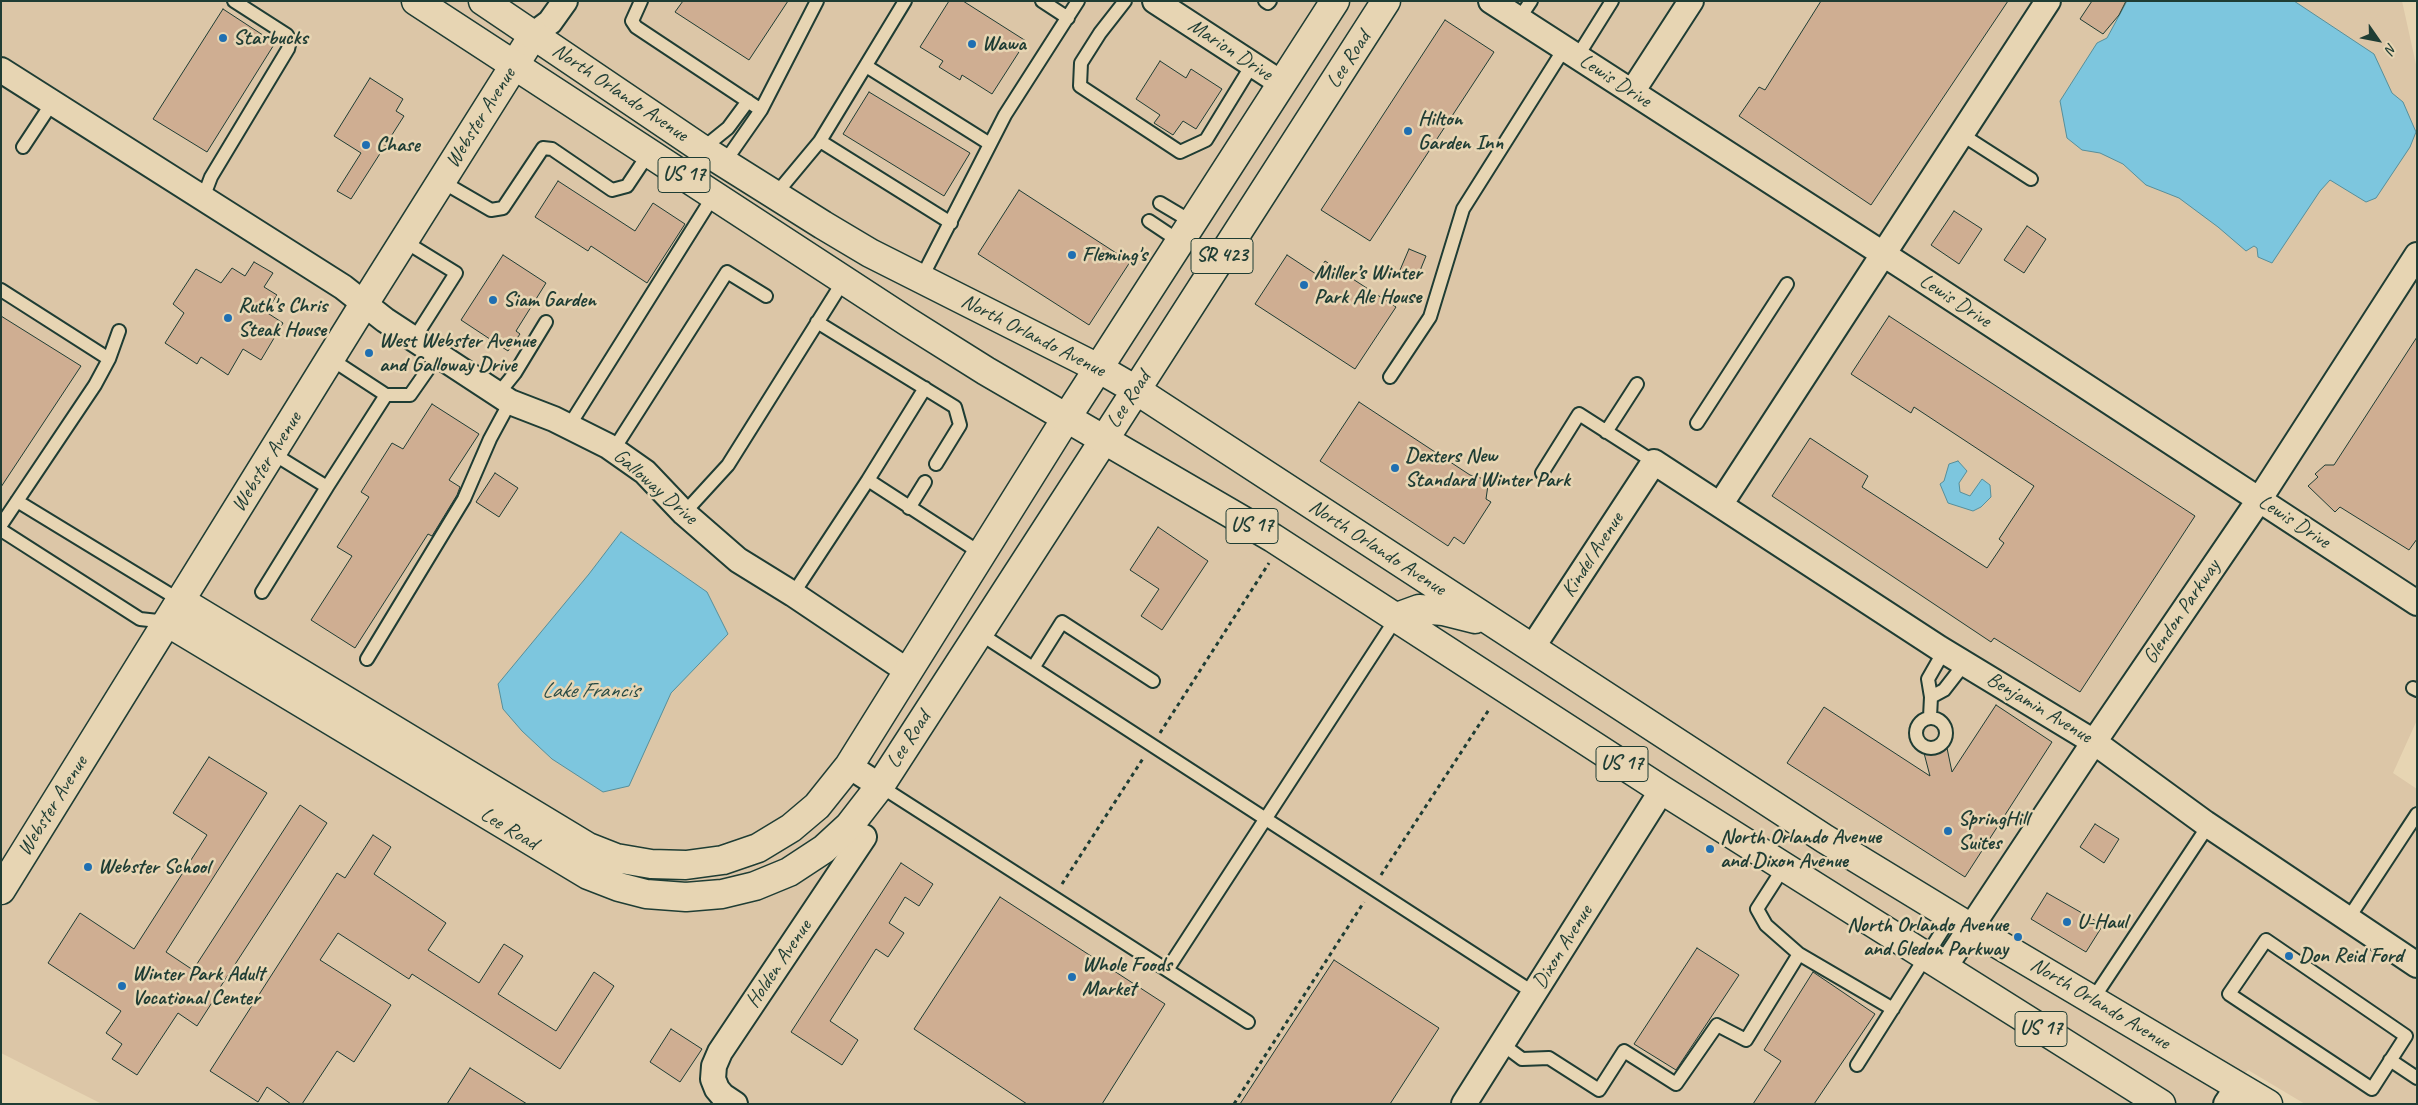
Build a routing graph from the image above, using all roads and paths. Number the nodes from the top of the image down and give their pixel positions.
1 (234, 1) edge
2 (416, 1) edge
3 (483, 1) edge
4 (546, 1) edge
5 (564, 1) edge
6 (641, 1) edge
7 (816, 1) edge
8 (905, 1) edge
9 (1042, 1) edge
10 (1078, 1) edge
11 (1125, 1) edge
12 (1154, 1) edge
13 (1265, 1) edge
14 (1270, 1) edge
15 (1335, 1) edge
16 (1386, 1) edge
17 (1491, 1) edge
18 (1612, 1) edge
19 (1691, 1) edge
20 (2048, 1) edge
21 (1525, 10) edge
22 (1068, 18) junction
23 (534, 34) junction
24 (1571, 53) junction
25 (514, 64) junction
26 (1252, 64) junction
27 (866, 66) junction
28 (4, 77) edge
29 (1281, 83) junction
30 (1632, 92) junction
31 (748, 101) junction
32 (52, 103) junction
33 (761, 110) junction
34 (1962, 134) junction
35 (820, 141) junction
36 (990, 144) junction
37 (23, 147) dead end
38 (649, 153) junction
39 (713, 156) junction
40 (2031, 179) dead end
41 (441, 181) junction
42 (714, 195) junction
43 (775, 195) junction
44 (202, 198) junction
45 (1160, 203) dead end
46 (1149, 221) dead end
47 (951, 223) junction
48 (1185, 231) junction
49 (404, 241) junction
50 (1883, 254) junction
51 (2417, 255) edge
52 (921, 279) junction
53 (844, 280) junction
54 (1787, 284) dead end
55 (1, 290) edge
56 (766, 296) dead end
57 (364, 304) junction
58 (546, 322) dead end
59 (817, 322) junction
60 (119, 331) dead end
61 (414, 339) junction
62 (438, 355) junction
63 (331, 358) junction
64 (109, 360) junction
65 (1098, 368) junction
66 (1390, 377) dead end
67 (1636, 384) dead end
68 (925, 388) junction
69 (1136, 390) junction
70 (386, 395) junction
71 (504, 398) junction
72 (1066, 418) junction
73 (1697, 423) dead end
74 (568, 426) junction
75 (1606, 432) junction
76 (1104, 440) junction
77 (614, 450) junction
78 (272, 453) junction
79 (1654, 462) junction
80 (936, 464) dead end
81 (1542, 474) dead end
82 (868, 480) junction
83 (925, 482) dead end
84 (327, 487) junction
85 (2259, 500) junction
86 (17, 501) junction
87 (1720, 505) junction
88 (910, 508) junction
89 (684, 513) junction
90 (1, 525) edge
91 (1, 530) edge
92 (982, 554) junction
93 (262, 592) dead end
94 (793, 594) junction
95 (2415, 599) edge
96 (174, 612) junction
97 (1397, 617) junction
98 (1496, 625) junction
99 (978, 633) junction
100 (1532, 648) junction
101 (1944, 651) junction
102 (367, 659) dead end
103 (1965, 663) junction
104 (1033, 668) junction
105 (909, 672) junction
106 (1153, 681) dead end
107 (1931, 697) junction
108 (1490, 708) dead end
109 (1930, 717) dead end
110 (2094, 742) junction
111 (849, 766) junction
112 (880, 786) junction
113 (467, 789) junction
114 (1662, 790) junction
115 (2417, 814) edge
116 (1265, 819) junction
117 (2208, 826) junction
118 (864, 837) dead end
119 (1784, 866) junction
120 (1373, 889) junction
121 (1, 890) edge
122 (2348, 919) junction
123 (1961, 922) junction
124 (1799, 954) junction
125 (1935, 962) junction
126 (2417, 965) edge
127 (1167, 970) junction
128 (1534, 993) junction
129 (2092, 999) junction
130 (1893, 1009) junction
131 (1248, 1022) dead end
132 (1502, 1044) junction
133 (2390, 1060) junction
134 (1857, 1065) dead end
135 (2417, 1078) edge
136 (2232, 1095) edge
137 (729, 1100) edge
138 (2158, 1103) edge
139 (1234, 1104) edge
140 (1464, 1104) edge
141 (2268, 1104) edge

1 - 44 lane
2 - 25 main road, North Orlando Avenue / US 17
3 - 23 main road, North Orlando Avenue / US 17
4 - 23 street
5 - 23 street
6 - 31 lane
7 - 33 lane
8 - 27 lane
9 - 22 lane
10 - 22 lane
11 - 26 lane
12 - 26 street, Marion Drive
13 - 14 lane
15 - 29 main road, Lee Road / SR 423
16 - 69 main road, Lee Road / SR 423
17 - 21 street, Lewis Drive
18 - 24 lane
19 - 30 street
20 - 34 street
21 - 24 street, Lewis Drive
22 - 36 lane
23 - 25 main road, Webster Avenue
23 - 39 main road, North Orlando Avenue / US 17
24 - 30 street, Lewis Drive
24 - 66 lane
25 - 38 main road, North Orlando Avenue / US 17
25 - 41 main road, Webster Avenue
26 - 29 street, Marion Drive
27 - 35 lane
27 - 36 lane
28 - 32 street, Galloway Drive
29 - 48 main road, Lee Road / SR 423
30 - 50 street, Lewis Drive
31 - 33 lane
31 - 39 lane
32 - 37 lane
32 - 44 street, Galloway Drive
33 - 39 lane
34 - 40 lane
34 - 50 street
35 - 43 lane
35 - 47 lane
36 - 47 lane
38 - 41 lane
38 - 42 main road, North Orlando Avenue / US 17
39 - 43 main road, North Orlando Avenue / US 17
41 - 49 main road, Webster Avenue
42 - 53 main road, North Orlando Avenue / US 17
42 - 74 lane
43 - 52 main road, North Orlando Avenue / US 17
44 - 57 street, Galloway Drive
45 - 48 lane
46 - 48 lane
47 - 52 lane
48 - 65 main road, Lee Road / SR 423
49 - 57 main road, Webster Avenue
49 - 61 lane
50 - 85 street, Lewis Drive
50 - 87 street
51 - 85 street, Glendon Parkway
52 - 65 main road, North Orlando Avenue / US 17
53 - 59 lane
53 - 72 main road, North Orlando Avenue / US 17
54 - 73 lane
55 - 64 lane
56 - 77 lane
57 - 61 street, Galloway Drive
57 - 63 main road, Webster Avenue
58 - 71 lane
59 - 68 lane
59 - 89 lane
60 - 64 lane
61 - 62 street, Galloway Drive
62 - 70 lane
62 - 71 street, Galloway Drive
63 - 70 lane
63 - 78 main road, Webster Avenue
64 - 86 lane
65 - 69 main road, North Orlando Avenue / US 17
65 - 72 main road, Lee Road / SR 423
67 - 75 lane
68 - 80 lane
68 - 82 lane
69 - 76 main road, Lee Road / SR 423
69 - 98 main road, North Orlando Avenue / US 17
70 - 84 lane
71 - 74 street, Galloway Drive
71 - 102 lane
72 - 76 main road, North Orlando Avenue / US 17
72 - 92 main road, Lee Road
74 - 77 street, Galloway Drive
75 - 79 lane
75 - 81 lane
76 - 97 main road, North Orlando Avenue / US 17
76 - 99 main road, Lee Road
77 - 89 street, Galloway Drive
78 - 84 lane
78 - 96 main road, Webster Avenue
79 - 87 street, Benjamin Avenue
79 - 100 street, Kindel Avenue
82 - 88 lane
82 - 94 lane
83 - 88 lane
84 - 93 lane
85 - 95 street, Lewis Drive
85 - 110 street, Glendon Parkway
86 - 90 lane
86 - 96 lane
87 - 101 street, Benjamin Avenue
88 - 92 lane
89 - 94 street, Galloway Drive
91 - 96 lane
92 - 105 main road, Lee Road
94 - 105 street, Galloway Drive
96 - 113 main road, Lee Road
96 - 121 main road, Webster Avenue
97 - 98 main road
97 - 114 main road, North Orlando Avenue / US 17
97 - 116 lane
98 - 100 main road, North Orlando Avenue / US 17
99 - 104 lane
99 - 112 main road, Lee Road
100 - 123 main road, North Orlando Avenue / US 17
101 - 103 street, Benjamin Avenue
101 - 107 lane
103 - 107 lane
103 - 110 street, Benjamin Avenue
104 - 106 lane
104 - 116 lane
105 - 111 main road, Lee Road
107 - 109 lane
108 - 120 path
110 - 117 street, Benjamin Avenue
110 - 123 street, Glendon Parkway
111 - 112 street
111 - 113 main road, Lee Road
112 - 113 main road, Lee Road
112 - 127 lane
114 - 119 main road, North Orlando Avenue / US 17
114 - 128 street, Dixon Avenue
115 - 122 lane
116 - 120 lane
116 - 127 lane
117 - 122 street, Benjamin Avenue
117 - 129 lane
118 - 137 street, Holden Avenue
119 - 124 lane
119 - 125 main road, North Orlando Avenue / US 17
120 - 128 lane
120 - 139 path
122 - 126 street, Benjamin Avenue
123 - 125 street, Glendon Parkway
123 - 129 main road, North Orlando Avenue / US 17
124 - 130 lane
124 - 132 lane
125 - 130 lane
125 - 138 main road, North Orlando Avenue / US 17
127 - 131 lane
128 - 132 street, Dixon Avenue
129 - 136 main road, North Orlando Avenue / US 17
130 - 134 lane
132 - 140 street, Dixon Avenue
133 - 133 lane
133 - 135 lane
136 - 141 main road, North Orlando Avenue / US 17

